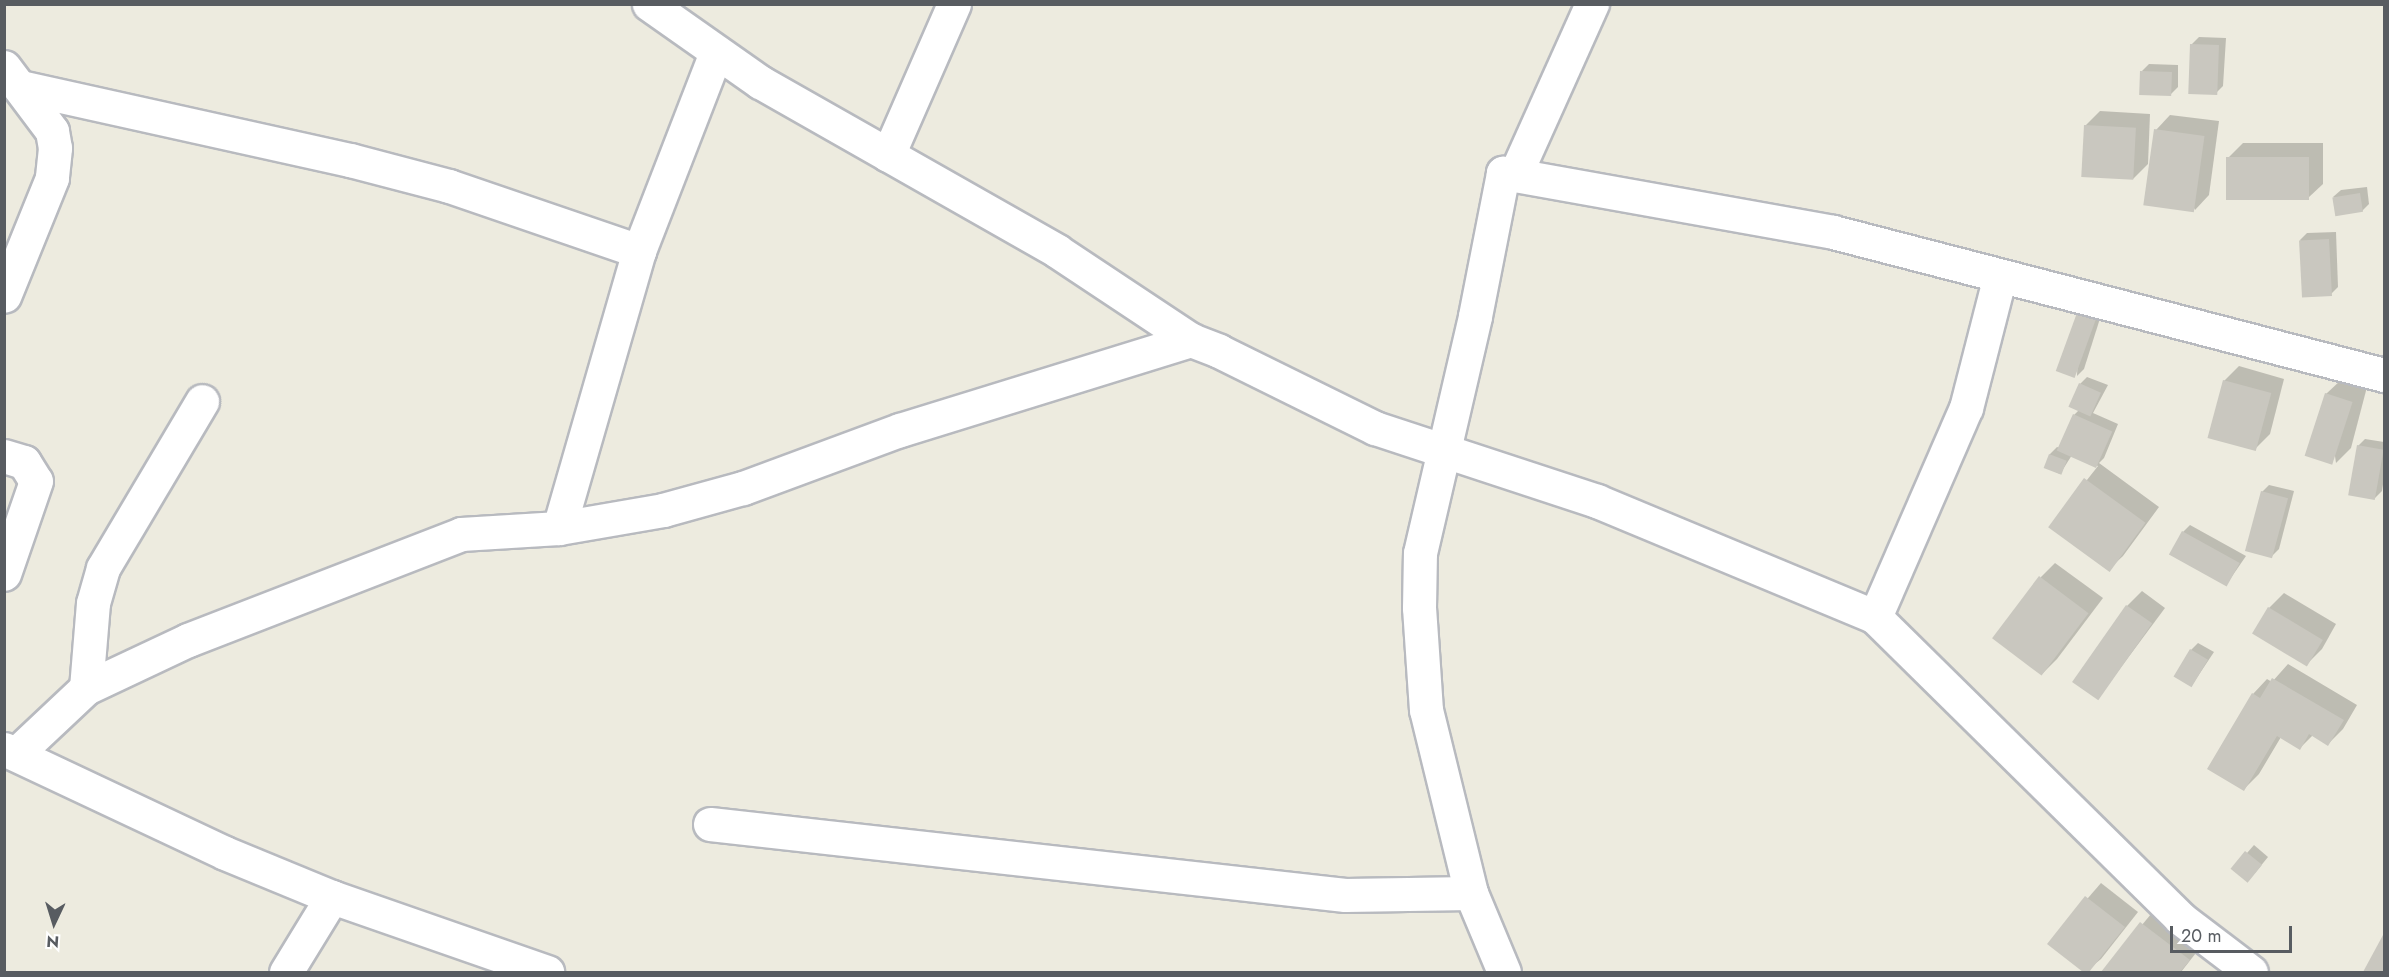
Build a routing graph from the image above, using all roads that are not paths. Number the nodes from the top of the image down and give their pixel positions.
1 (649, 4) edge
2 (954, 4) edge
3 (1592, 4) edge
4 (716, 52) junction
5 (12, 77) edge
6 (888, 155) junction
7 (1503, 173) junction
8 (639, 251) junction
9 (2000, 276) junction
10 (4, 296) edge
11 (1191, 340) junction
12 (2385, 375) edge
13 (202, 401) dead end
14 (1444, 451) junction
15 (4, 456) edge
16 (559, 528) junction
17 (4, 574) edge
18 (1875, 617) junction
19 (86, 688) junction
20 (10, 751) edge
21 (710, 824) dead end
22 (1471, 893) junction
23 (332, 897) junction
24 (286, 972) edge
25 (547, 972) edge
26 (1504, 972) edge
27 (2251, 972) edge

1 - 4 street
2 - 6 street
3 - 7 street
4 - 6 street
4 - 8 street
5 - 8 street
5 - 10 street
6 - 11 street
7 - 9 street
7 - 14 street
8 - 16 street
9 - 12 street
9 - 18 street
11 - 14 street
11 - 16 street
13 - 19 street
14 - 18 street
14 - 22 street
15 - 17 street
16 - 19 street
18 - 27 street
19 - 20 street
20 - 23 street
21 - 22 street
22 - 26 street
23 - 24 street
23 - 25 street

